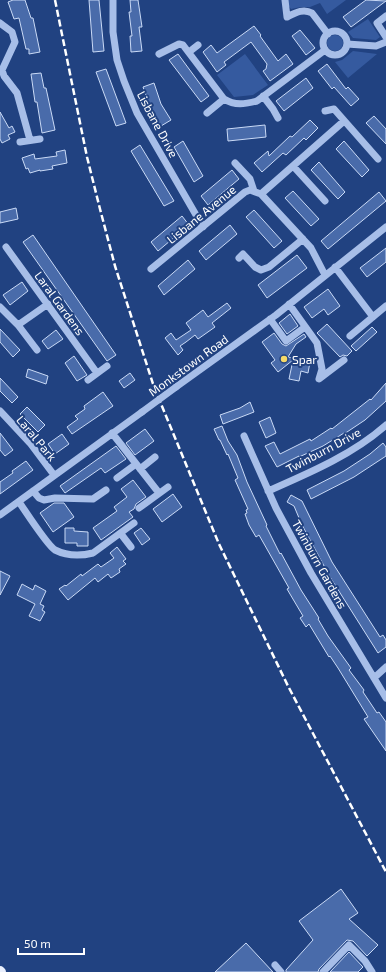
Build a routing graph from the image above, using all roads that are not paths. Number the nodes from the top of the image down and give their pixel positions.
1 (113, 0) edge
2 (285, 0) edge
3 (386, 16) edge
4 (0, 23) edge
5 (328, 34) junction
6 (386, 37) edge
7 (386, 42) edge
8 (347, 44) junction
9 (198, 45) dead end
10 (325, 50) junction
11 (189, 52) junction
12 (160, 54) dead end
13 (264, 96) junction
14 (224, 99) junction
15 (325, 110) dead end
16 (207, 113) dead end
17 (278, 118) dead end
18 (344, 122) junction
19 (40, 139) dead end
20 (30, 140) junction
21 (20, 142) dead end
22 (378, 159) dead end
23 (235, 162) dead end
24 (293, 166) junction
25 (254, 191) junction
26 (261, 194) junction
27 (325, 201) dead end
28 (203, 227) junction
29 (386, 227) edge
30 (303, 239) junction
31 (6, 247) dead end
32 (238, 258) dead end
33 (335, 267) junction
34 (151, 269) dead end
35 (325, 275) junction
36 (48, 304) junction
37 (289, 304) junction
38 (386, 306) edge
39 (0, 307) edge
40 (373, 317) junction
41 (270, 319) junction
42 (18, 325) junction
43 (305, 327) junction
44 (350, 336) dead end
45 (37, 350) dead end
46 (344, 360) dead end
47 (107, 366) dead end
48 (97, 373) junction
49 (88, 380) dead end
50 (1, 414) edge
51 (386, 425) edge
52 (112, 434) junction
53 (244, 436) dead end
54 (155, 457) dead end
55 (138, 467) junction
56 (54, 475) junction
57 (117, 478) dead end
58 (168, 487) dead end
59 (106, 490) dead end
60 (268, 490) junction
61 (33, 491) junction
62 (159, 493) junction
63 (19, 502) junction
64 (139, 508) dead end
65 (0, 515) edge
66 (134, 523) dead end
67 (121, 534) junction
68 (131, 547) dead end
69 (386, 667) edge
70 (374, 678) junction
71 (386, 698) edge
72 (275, 965) dead end
73 (281, 972) edge
74 (323, 972) edge
75 (372, 972) edge

1 - 28 street, Lisbane Drive
2 - 5 street
3 - 6 street
4 - 20 street
5 - 8 street
5 - 10 street
7 - 8 street
8 - 10 street
9 - 11 street
10 - 13 street
11 - 12 street
11 - 14 street
13 - 14 street
13 - 17 street
14 - 16 street
15 - 18 street
18 - 22 street
18 - 24 street
19 - 20 street
20 - 21 street
23 - 25 street
24 - 26 street
24 - 27 street
25 - 26 street, Lisbane Avenue
25 - 28 street, Lisbane Avenue
26 - 30 street, Lisbane Avenue
28 - 34 street, Lisbane Avenue
29 - 33 street, Monkstown Road
30 - 32 street
30 - 35 street, Lisbane Avenue
31 - 36 street, Laral Gardens
33 - 35 street, Monkstown Road
33 - 40 street
35 - 37 street, Monkstown Road
36 - 42 street
36 - 48 street, Laral Gardens
37 - 41 street, Monkstown Road
37 - 43 street
38 - 40 street
39 - 42 street
40 - 44 street
41 - 43 street
41 - 52 street, Monkstown Road, bridge
42 - 45 street
43 - 46 street
47 - 48 street
48 - 49 street
50 - 56 street, Laral Park
51 - 60 street, Twinburn Drive
52 - 55 street
52 - 56 street, Monkstown Road
53 - 60 street, Twinburn Gardens
54 - 55 street
55 - 57 street
55 - 62 street
56 - 61 street, Monkstown Road
58 - 62 street
59 - 61 street
60 - 70 street, Twinburn Gardens
61 - 63 street, Monkstown Road
62 - 64 street
63 - 65 street, Monkstown Road
63 - 67 street
66 - 67 street
67 - 68 street
69 - 70 street
70 - 71 street, Twinburn Gardens
72 - 73 street
74 - 75 street

